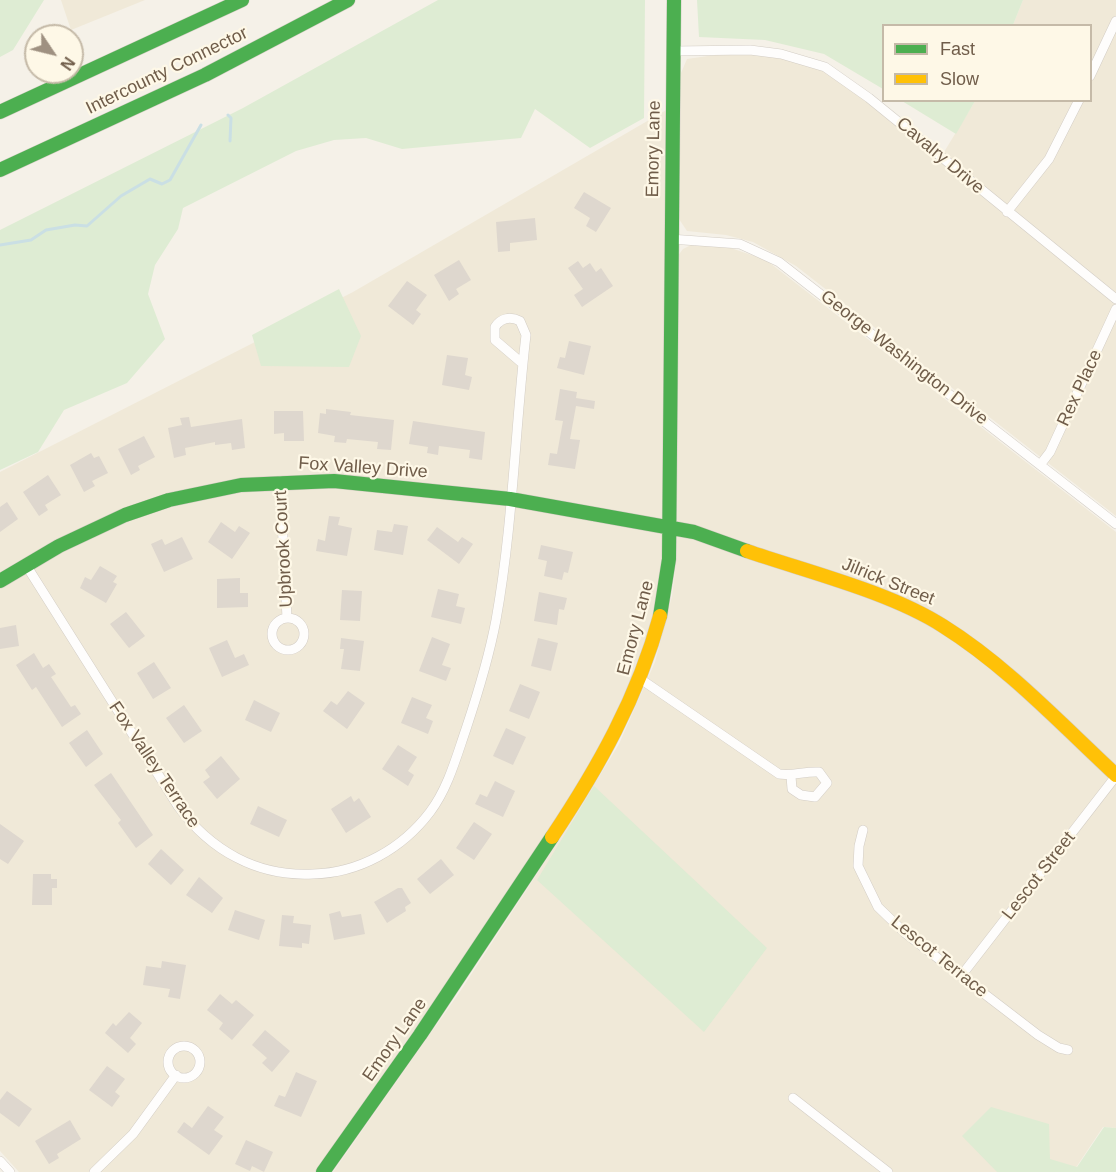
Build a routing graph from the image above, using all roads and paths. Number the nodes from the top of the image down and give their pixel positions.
1 (242, 0) edge
2 (348, 0) edge
3 (674, 0) edge
4 (1116, 21) edge
5 (674, 51) junction
6 (1092, 72) edge
7 (1078, 102) edge
8 (0, 112) edge
9 (0, 170) edge
10 (1007, 212) junction
11 (670, 239) junction
12 (1116, 299) edge
13 (1116, 309) edge
14 (523, 364) junction
15 (1040, 465) junction
16 (280, 481) junction
17 (510, 499) junction
18 (1116, 524) edge
19 (670, 528) junction
20 (26, 565) junction
21 (0, 581) edge
22 (287, 618) dead end
23 (642, 680) junction
24 (1116, 775) edge
25 (791, 776) dead end
26 (863, 830) dead end
27 (961, 976) junction
28 (1068, 1050) dead end
29 (176, 1075) dead end
30 (793, 1098) dead end
31 (0, 1161) edge
32 (10, 1172) edge
33 (94, 1172) edge
34 (323, 1172) edge
35 (888, 1172) edge

1 - 8 main road, Intercounty Connector
2 - 9 main road, Intercounty Connector
3 - 5 main road, Emory Lane
4 - 6 street
5 - 10 street, Cavalry Drive
5 - 11 main road, Emory Lane
7 - 10 street
10 - 12 street, Cavalry Drive
11 - 15 street, George Washington Drive
11 - 19 main road, Emory Lane
13 - 15 street, Rex Place
14 - 14 street, Fox Valley Terrace
14 - 17 street, Fox Valley Terrace
15 - 18 street, George Washington Drive
16 - 17 main road, Fox Valley Drive
16 - 20 main road, Fox Valley Drive
16 - 22 street, Upbrook Court
17 - 19 main road, Fox Valley Drive
17 - 20 street, Fox Valley Terrace
19 - 23 main road, Emory Lane
19 - 24 main road, Jilrick Street
20 - 21 main road, Fox Valley Drive
23 - 25 street
23 - 34 main road, Emory Lane
24 - 27 street, Lescot Street
26 - 27 street, Lescot Terrace
27 - 28 street, Lescot Terrace
29 - 33 street
30 - 35 street
31 - 32 street

